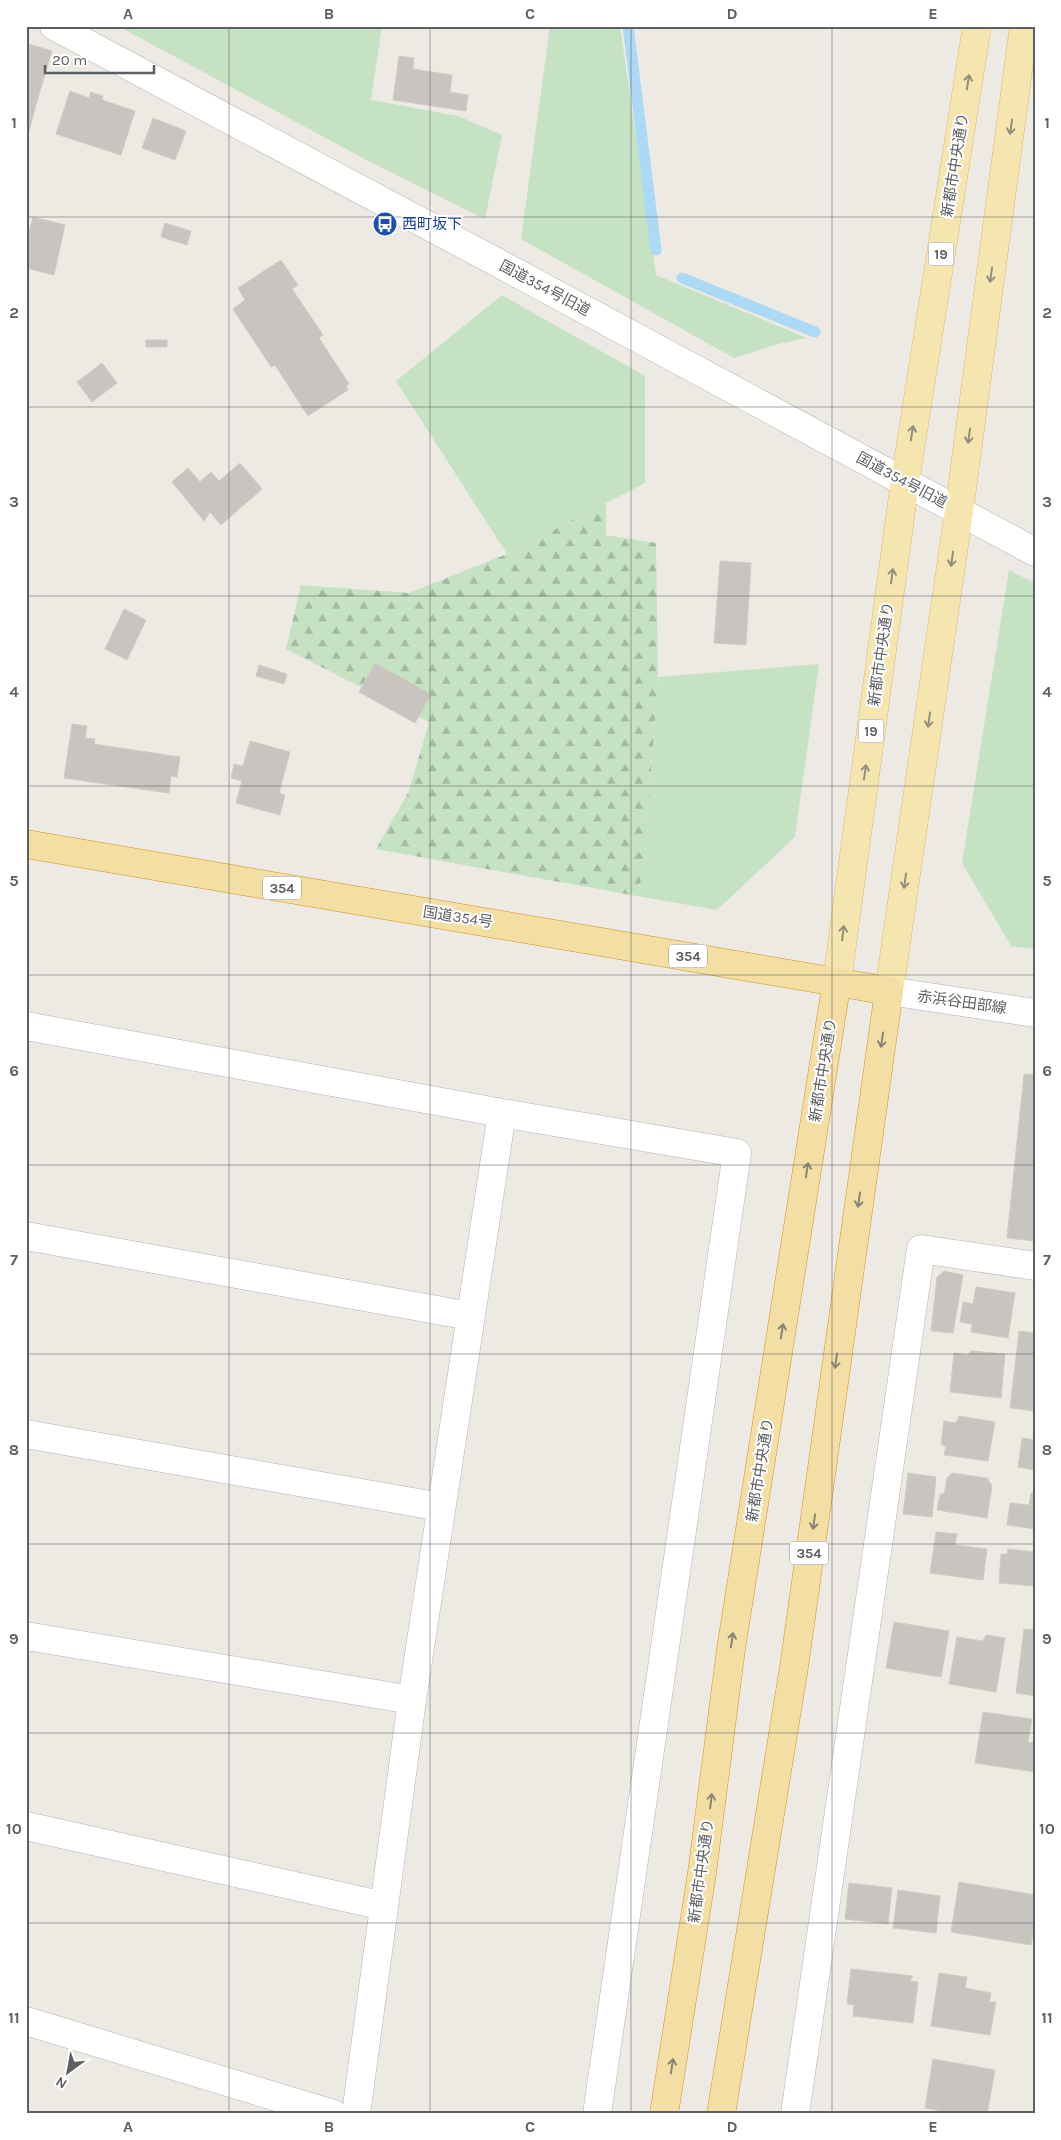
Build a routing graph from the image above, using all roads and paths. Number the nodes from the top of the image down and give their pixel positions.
1 (54, 26) edge
2 (977, 26) edge
3 (1024, 26) edge
4 (904, 481) junction
5 (959, 511) junction
6 (1035, 552) edge
7 (26, 844) edge
8 (837, 981) junction
9 (889, 991) junction
10 (1035, 1013) edge
11 (26, 1026) edge
12 (502, 1113) junction
13 (26, 1236) edge
14 (1035, 1266) edge
15 (470, 1316) junction
16 (26, 1434) edge
17 (441, 1507) junction
18 (26, 1636) edge
19 (412, 1700) junction
20 (26, 1826) edge
21 (384, 1906) junction
22 (26, 2021) edge
23 (333, 2114) edge
24 (356, 2114) edge
25 (597, 2114) edge
26 (664, 2114) edge
27 (722, 2114) edge
28 (795, 2114) edge

1 - 4 street, 国道354号旧道
4 -> 2 main road, 新都市中央通り / 19
3 -> 5 main road
4 - 5 street, 国道354号旧道
8 -> 4 main road, 新都市中央通り / 19
5 - 6 street, 国道354号旧道
5 -> 9 main road
7 - 8 highway, 国道354号 / 354
8 - 9 highway, 国道354号 / 354
26 -> 8 highway, 新都市中央通り
9 - 10 street, 赤浜谷田部線 / 354
9 -> 27 highway, 354
11 - 12 street
12 - 15 street
12 - 25 street
13 - 15 street
14 - 28 street
15 - 17 street
16 - 17 street
17 - 19 street
18 - 19 street
19 - 21 street
20 - 21 street
21 - 24 street
22 - 23 street

